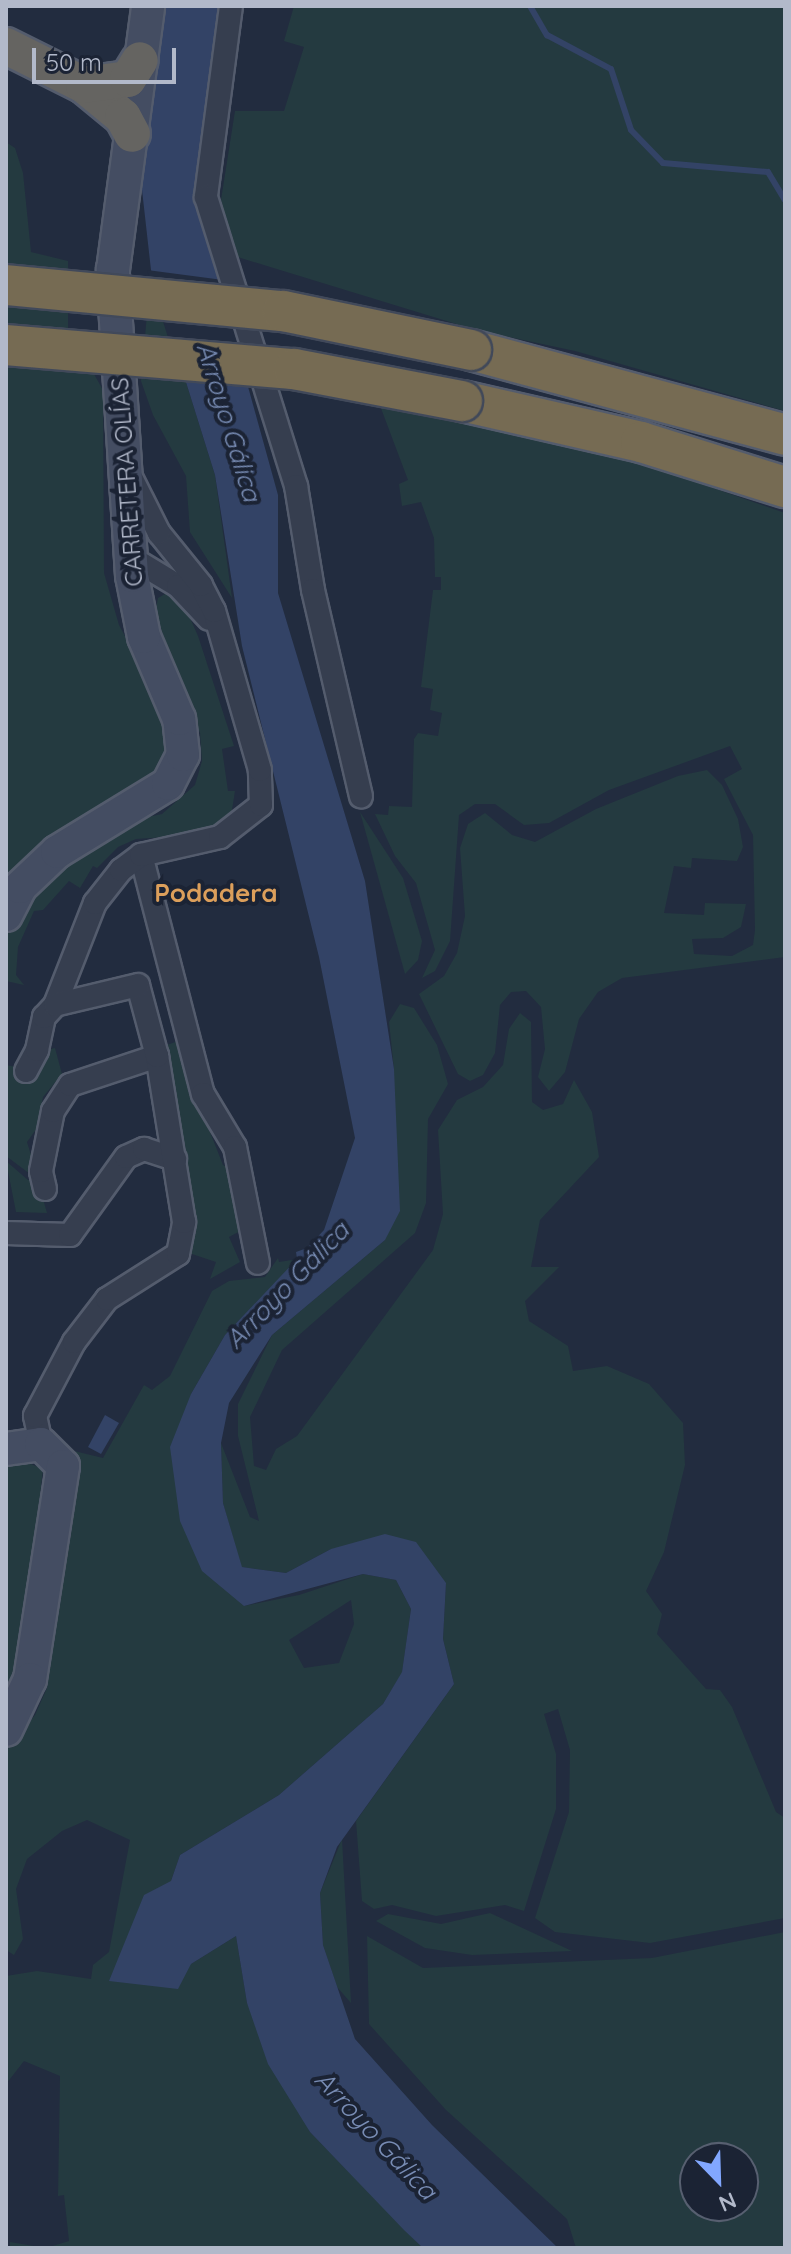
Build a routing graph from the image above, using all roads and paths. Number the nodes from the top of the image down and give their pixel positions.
1 (148, 6) edge
2 (231, 6) edge
3 (6, 46) edge
4 (140, 60) junction
5 (84, 85) junction
6 (132, 134) junction
7 (6, 285) edge
8 (6, 345) edge
9 (785, 435) edge
10 (124, 464) junction
11 (785, 487) edge
12 (130, 557) junction
13 (177, 557) junction
14 (178, 586) junction
15 (220, 636) junction
16 (144, 637) junction
17 (361, 797) dead end
18 (141, 855) junction
19 (6, 915) edge
20 (55, 1005) junction
21 (157, 1056) junction
22 (26, 1071) dead end
23 (175, 1159) junction
24 (45, 1189) dead end
25 (6, 1233) edge
26 (258, 1263) dead end
27 (41, 1444) junction
28 (6, 1449) edge
29 (6, 1730) edge

1 - 4 main road, CARRETERA OLÍAS
2 - 17 street
3 - 5 highway
4 - 5 highway
4 - 6 main road, CARRETERA OLÍAS
5 - 6 highway
6 - 10 main road, CARRETERA OLÍAS
7 - 9 highway, bridge
8 - 11 highway, bridge
10 - 12 main road, CARRETERA OLÍAS
10 - 13 street
12 - 13 street
12 - 14 street
12 - 16 main road, CARRETERA OLÍAS
13 - 15 street
14 - 15 street
14 - 16 street
15 - 18 street
16 - 19 main road, CARRETERA OLÍAS
18 - 20 street
18 - 26 street
20 - 21 street
20 - 22 street
21 - 23 street
21 - 24 street
23 - 25 street
23 - 27 street
27 - 28 main road
27 - 29 main road

